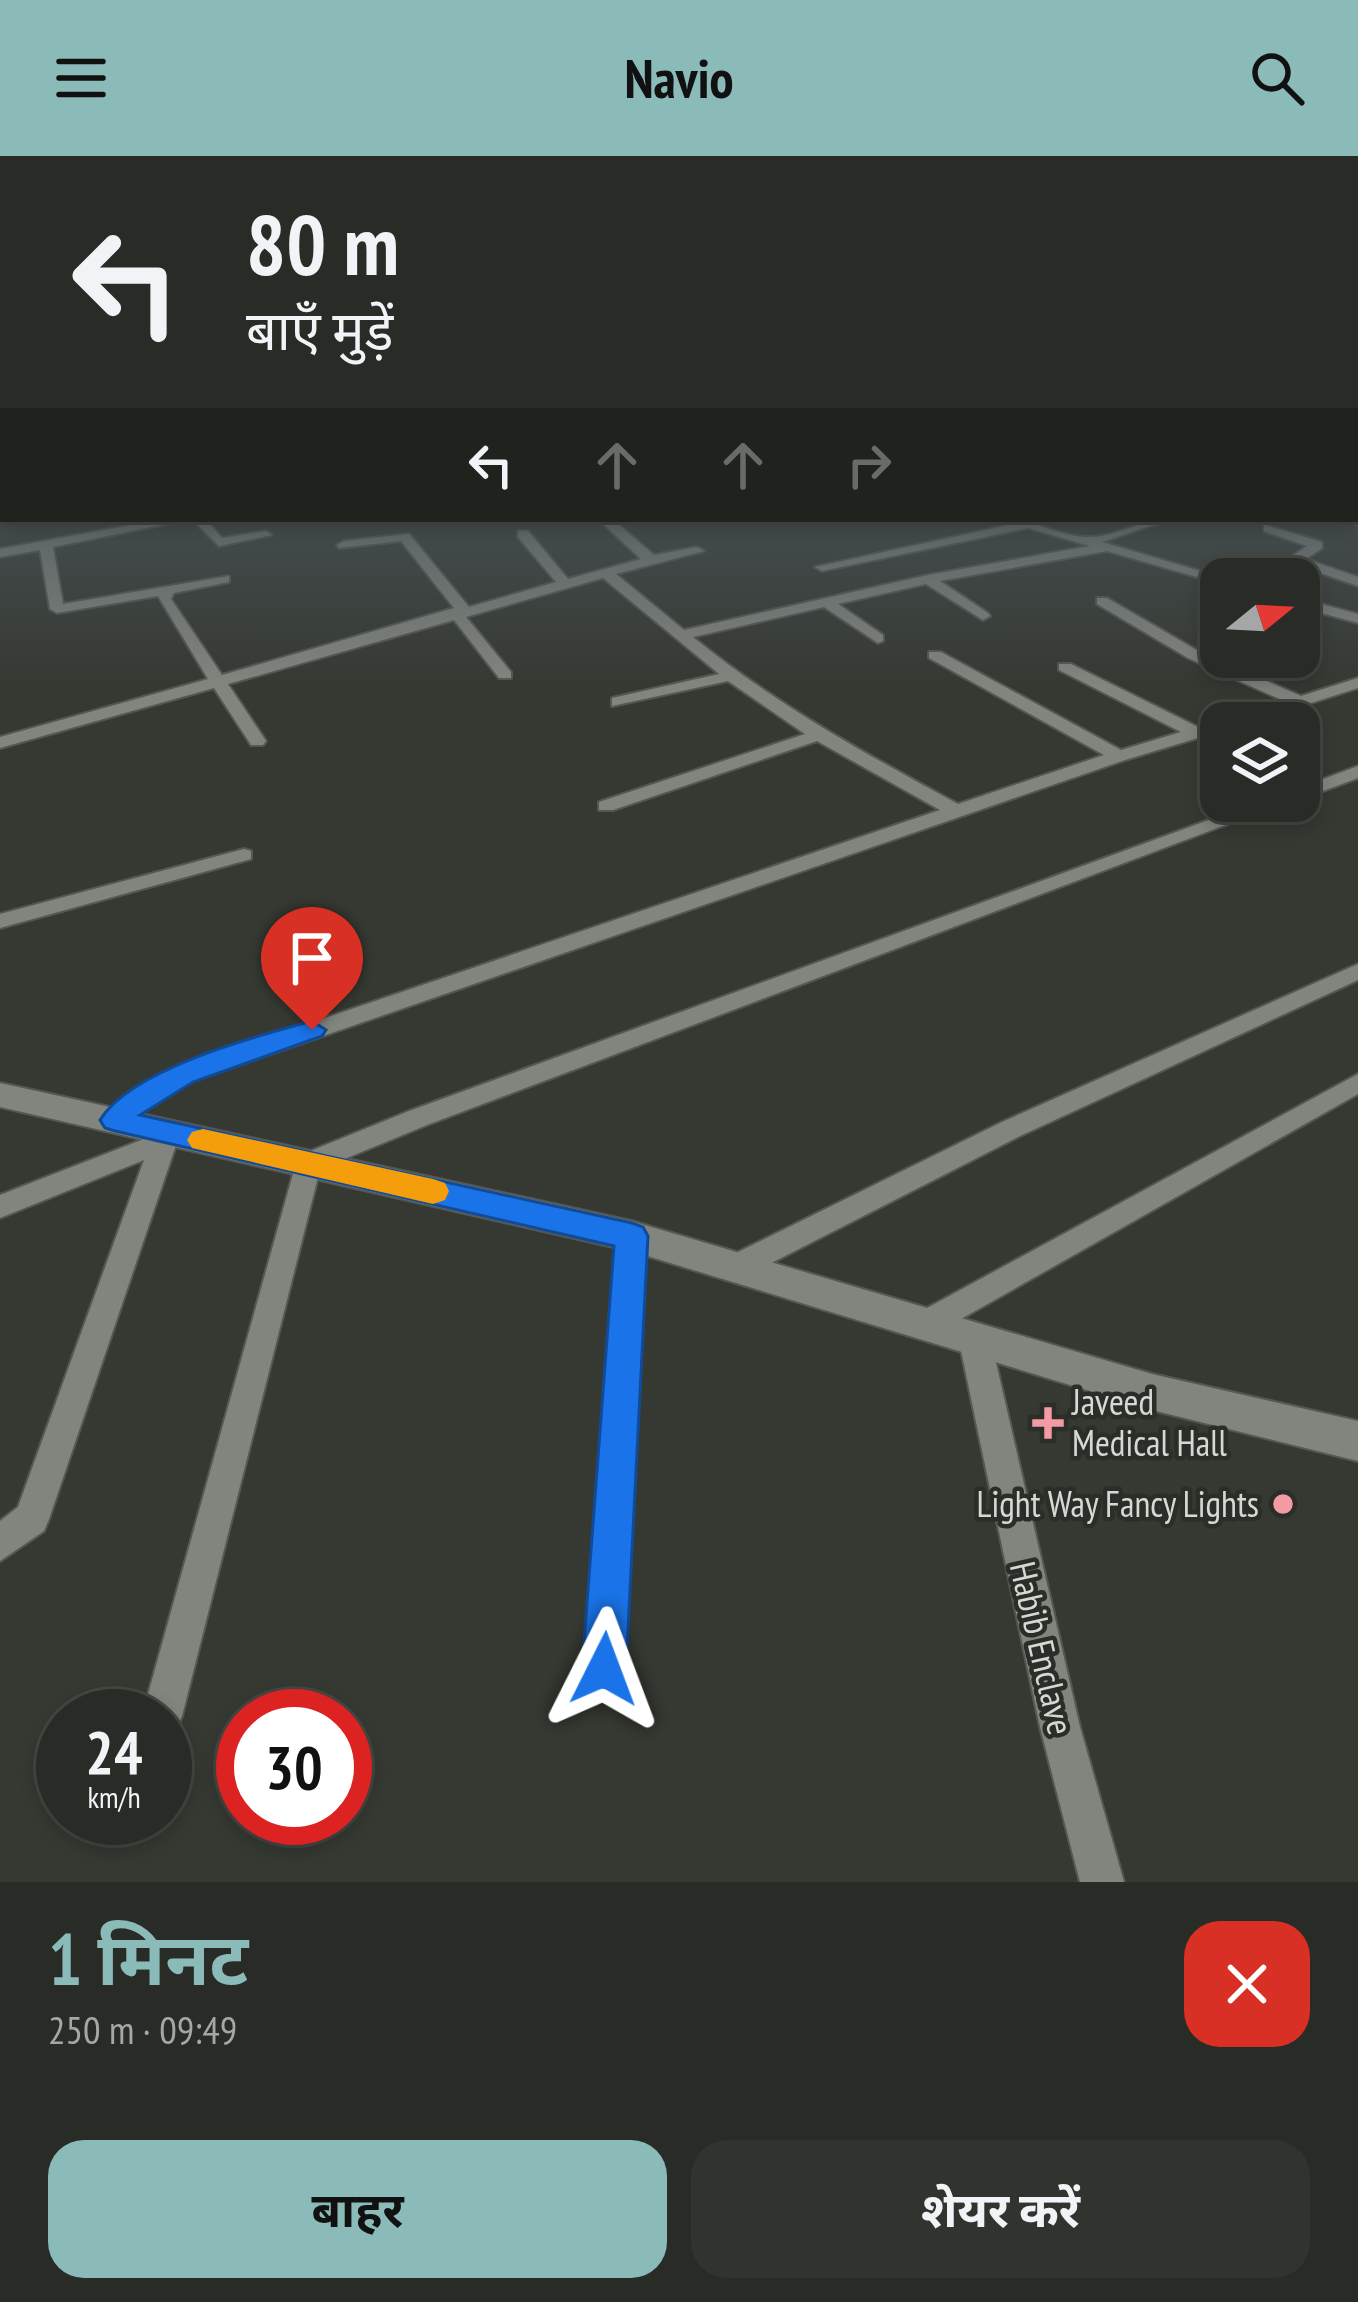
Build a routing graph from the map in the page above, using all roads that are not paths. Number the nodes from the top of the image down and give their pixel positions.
1 (156, 525) edge
2 (203, 525) edge
3 (614, 525) edge
4 (1007, 525) edge
5 (1033, 525) edge
6 (1146, 525) edge
7 (1269, 528) dead end
8 (524, 534) dead end
9 (266, 535) dead end
10 (1087, 542) junction
11 (344, 544) dead end
12 (46, 546) junction
13 (1108, 547) junction
14 (698, 551) dead end
15 (0, 553) edge
16 (651, 560) junction
17 (822, 567) dead end
18 (607, 574) junction
19 (1200, 574) edge
20 (224, 579) dead end
21 (928, 579) junction
22 (1358, 583) edge
23 (565, 584) junction
24 (164, 591) junction
25 (1102, 601) dead end
26 (1358, 603) edge
27 (830, 605) junction
28 (1320, 608) edge
29 (1324, 609) junction
30 (460, 611) junction
31 (983, 616) dead end
32 (1358, 619) edge
33 (683, 635) junction
34 (878, 638) dead end
35 (935, 655) dead end
36 (1065, 668) dead end
37 (505, 675) dead end
38 (730, 676) junction
39 (219, 682) junction
40 (1358, 683) edge
41 (618, 702) dead end
42 (1301, 702) joint
43 (1200, 732) edge
44 (1196, 733) junction
45 (819, 735) junction
46 (257, 741) dead end
47 (0, 743) edge
48 (1119, 756) junction
49 (1358, 772) edge
50 (1320, 786) edge
51 (606, 806) dead end
52 (959, 812) junction
53 (1222, 822) edge
54 (244, 855) dead end
55 (0, 921) edge
56 (1358, 971) edge
57 (1358, 1083) edge
58 (0, 1096) edge
59 (115, 1120) junction
60 (172, 1138) junction
61 (308, 1163) junction
62 (0, 1207) edge
63 (632, 1236) junction
64 (740, 1265) junction
65 (927, 1324) junction
66 (975, 1341) junction
67 (1358, 1441) edge
68 (0, 1543) edge
69 (604, 1669) dead end
70 (169, 1689) edge
71 (1102, 1882) edge

1 - 12 street
2 - 9 street
3 - 16 street
4 - 17 street
5 - 10 street
6 - 10 street
7 - 22 street
8 - 23 street
10 - 13 street
11 - 30 street
12 - 15 street
12 - 24 street
13 - 19 street
13 - 21 street
14 - 16 street
16 - 18 street
18 - 23 street
18 - 33 street
20 - 24 street
21 - 27 street
21 - 31 street
23 - 30 street
24 - 39 street
25 - 42 street
26 - 29 street
27 - 33 street
27 - 34 street
28 - 29 street
29 - 32 street
30 - 37 street
30 - 39 street
33 - 38 street
35 - 48 street
36 - 44 street
38 - 41 street
38 - 45 street
39 - 46 street
39 - 47 street
40 - 42 street
43 - 44 street
44 - 48 street
45 - 51 street
45 - 52 street
48 - 52 street
49 - 50 street
52 - 59 street
53 - 61 street
54 - 55 street
56 - 64 street
57 - 65 street
58 - 59 street
59 - 60 street
60 - 61 street
60 - 62 street
60 - 68 street
61 - 63 street
61 - 70 street
63 - 64 street
63 - 69 street
64 - 65 street
65 - 66 street
66 - 67 street
66 - 71 street, Habib Enclave

